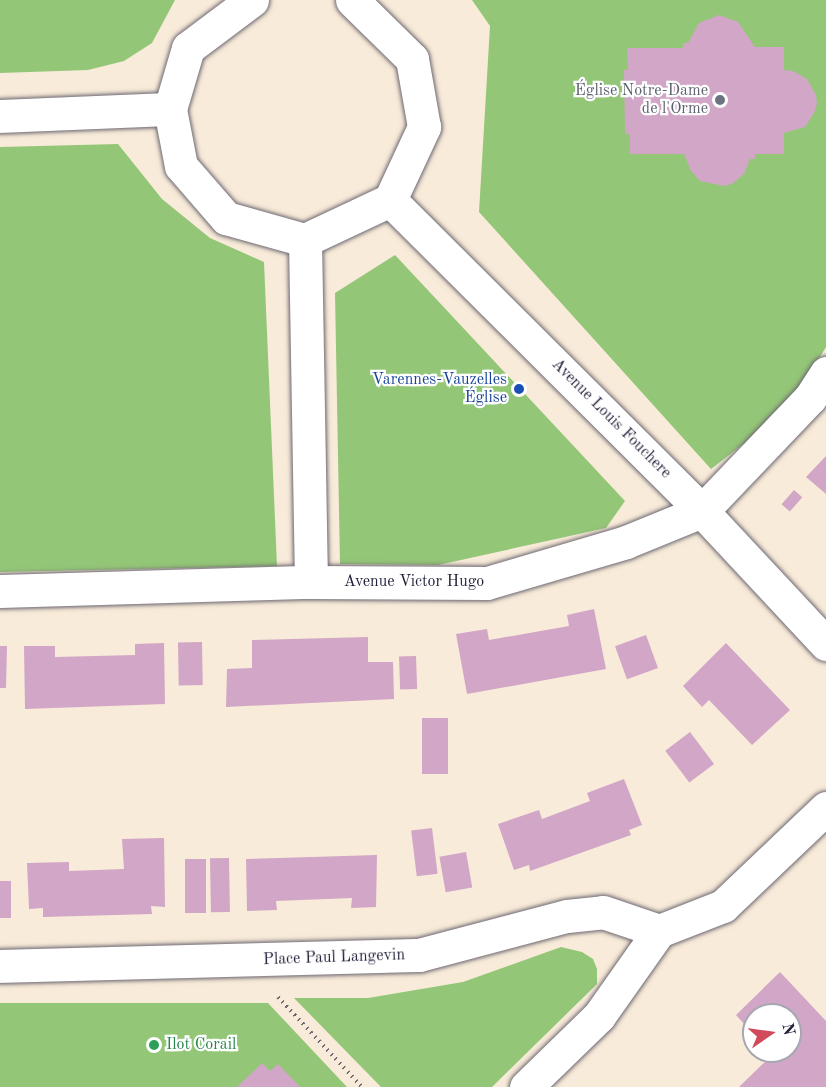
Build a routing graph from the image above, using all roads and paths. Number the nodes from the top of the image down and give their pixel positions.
1 (252, 0) edge
2 (367, 5) edge
3 (170, 109) junction
4 (0, 116) edge
5 (390, 200) junction
6 (305, 240) junction
7 (826, 373) edge
8 (702, 511) junction
9 (310, 582) junction
10 (0, 591) edge
11 (826, 644) edge
12 (826, 808) edge
13 (659, 931) junction
14 (0, 966) edge
15 (274, 993) dead end
16 (362, 1087) edge
17 (526, 1087) edge

1 - 3 street
2 - 5 street
3 - 4 street
3 - 6 street
5 - 6 street
5 - 8 street, Avenue Louis Fouchere
6 - 9 street
7 - 8 street, Avenue Victor Hugo
8 - 9 street, Avenue Victor Hugo
8 - 11 street, Avenue Louis Fouchere
9 - 10 street, Avenue Victor Hugo
12 - 13 street
13 - 14 street, Place Paul Langevin
13 - 17 street
15 - 16 path

